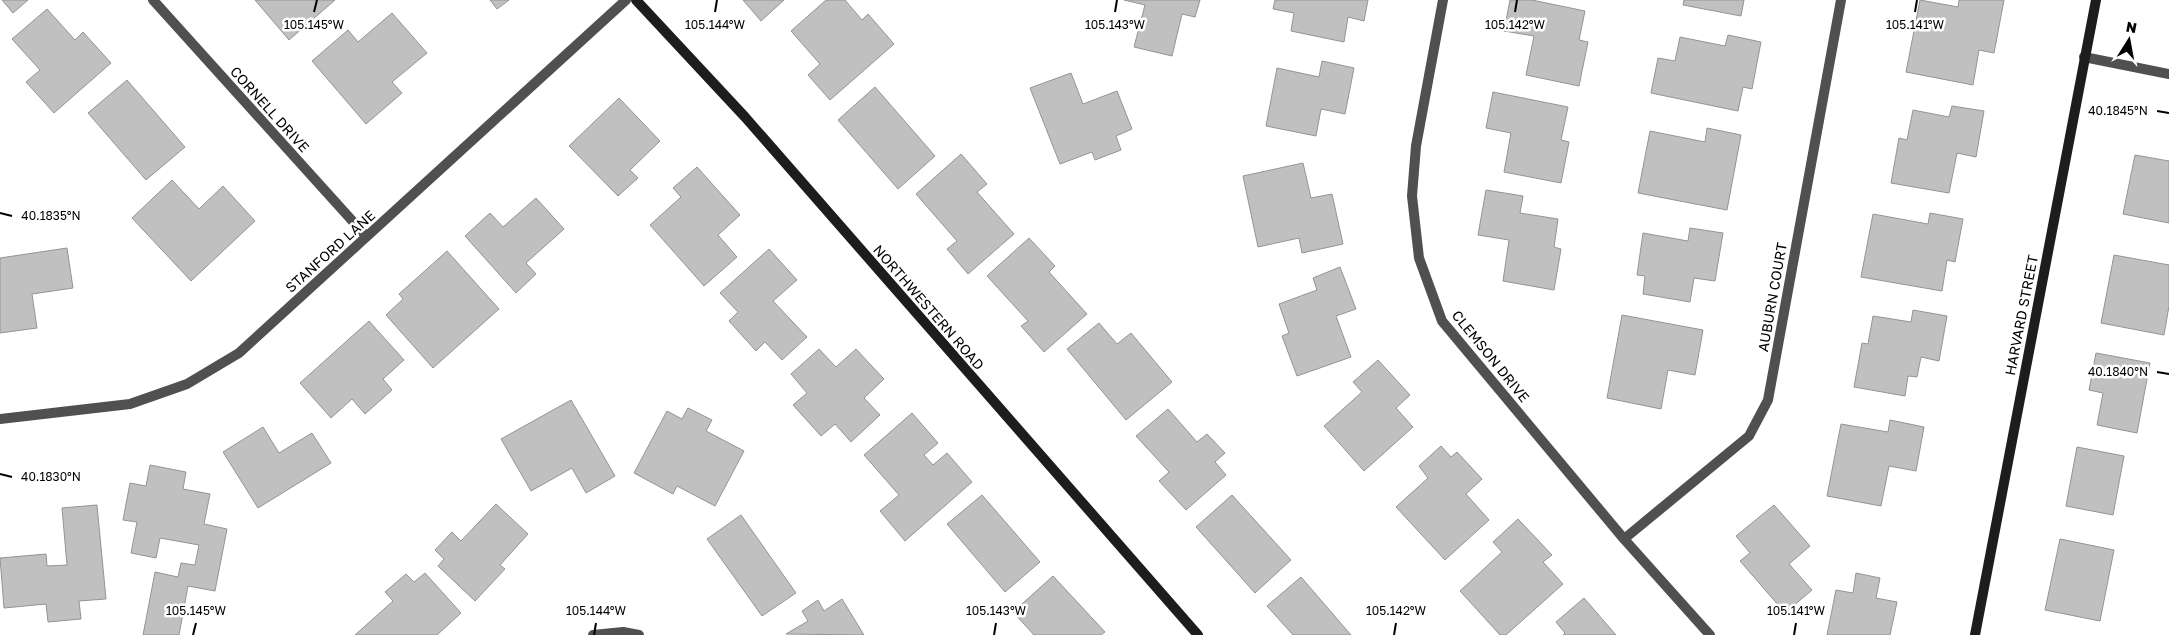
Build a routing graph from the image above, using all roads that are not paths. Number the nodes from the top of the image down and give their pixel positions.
1 (153, 0) edge
2 (626, 0) edge
3 (636, 0) edge
4 (1443, 0) edge
5 (1841, 0) edge
6 (2096, 0) edge
7 (2084, 57) junction
8 (2169, 74) edge
9 (366, 236) junction
10 (0, 419) edge
11 (1624, 539) junction
12 (593, 635) edge
13 (639, 635) edge
14 (1198, 635) edge
15 (1710, 635) edge
16 (1975, 635) edge

1 - 9 street, CORNELL DRIVE
2 - 9 street, STANFORD LANE
3 - 14 street, NORTHWESTERN ROAD
4 - 11 street, CLEMSON DRIVE
5 - 11 street, AUBURN COURT
6 - 7 street, HARVARD STREET
7 - 8 street
7 - 16 street, HARVARD STREET
9 - 10 street, STANFORD LANE
11 - 15 street, CLEMSON DRIVE
12 - 13 street

